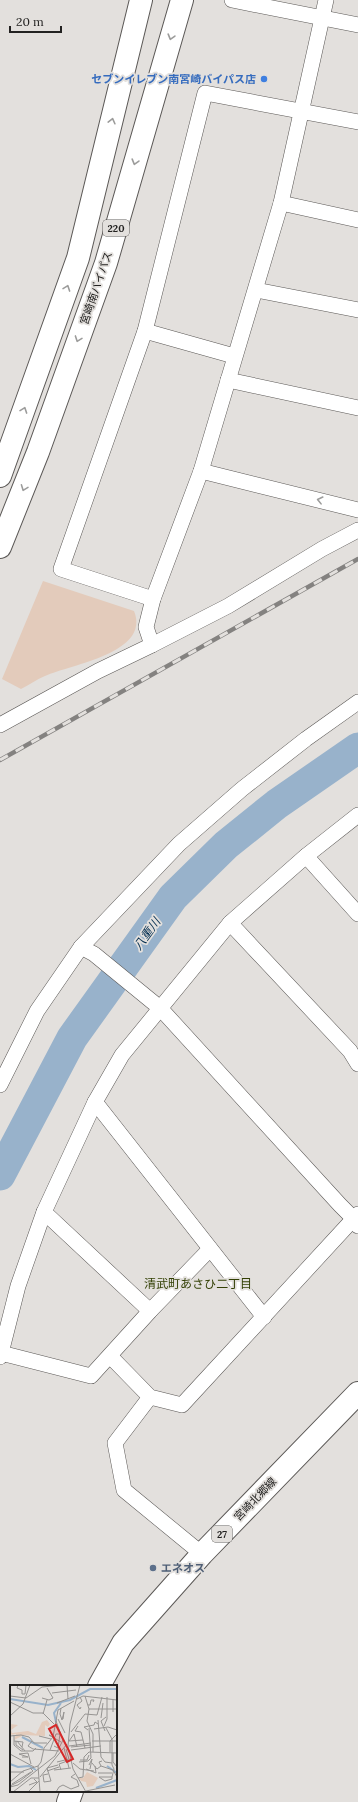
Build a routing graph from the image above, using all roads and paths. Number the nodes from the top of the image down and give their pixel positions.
1 (141, 0) edge
2 (182, 0) edge
3 (232, 0) edge
4 (326, 0) edge
5 (322, 18) junction
6 (358, 25) edge
7 (302, 113) junction
8 (358, 122) edge
9 (281, 202) junction
10 (358, 220) edge
11 (256, 290) junction
12 (358, 310) edge
13 (145, 332) junction
14 (234, 356) junction
15 (228, 380) junction
16 (358, 408) edge
17 (201, 471) junction
18 (0, 476) edge
19 (358, 510) edge
20 (358, 530) edge
21 (0, 547) edge
22 (153, 599) junction
23 (152, 645) junction
24 (358, 702) edge
25 (0, 725) edge
26 (358, 815) edge
27 (306, 856) junction
28 (358, 914) edge
29 (230, 923) junction
30 (81, 946) junction
31 (160, 1008) junction
32 (358, 1064) edge
33 (0, 1084) edge
34 (95, 1102) junction
35 (44, 1212) junction
36 (356, 1219) edge
37 (210, 1249) junction
38 (150, 1311) junction
39 (264, 1317) junction
40 (0, 1355) edge
41 (110, 1356) junction
42 (358, 1393) edge
43 (150, 1397) junction
44 (202, 1554) junction
45 (100, 1685) edge
46 (72, 1792) edge
47 (68, 1802) edge

18 -> 1 main road, 220
2 -> 21 main road, 宮崎南バイパス / 220
3 - 5 street
4 - 5 street
5 - 6 street
5 - 7 street
7 - 8 street
7 - 9 street
7 - 13 street
9 - 10 street
9 - 11 street
11 - 12 street
11 - 14 street
13 - 14 street
13 - 22 street
14 - 15 street
15 - 16 street
15 - 17 street
19 -> 17 street
17 - 22 street
20 - 23 street
22 - 23 street
23 - 25 street
24 - 30 street
26 - 27 street
27 - 28 street
27 - 29 street
29 - 31 street
29 - 32 street
30 - 31 street
30 - 33 street
31 - 34 street
31 - 36 street
34 - 35 street
34 - 37 street
35 - 38 street
35 - 40 street
36 - 39 street
37 - 38 street
37 - 39 street
38 - 41 street
39 - 43 street
40 - 41 street
41 - 43 street
42 - 44 main road, 宮崎北郷線 / 27
43 - 44 street
44 - 45 main road, 宮崎北郷線 / 27
46 - 47 main road

